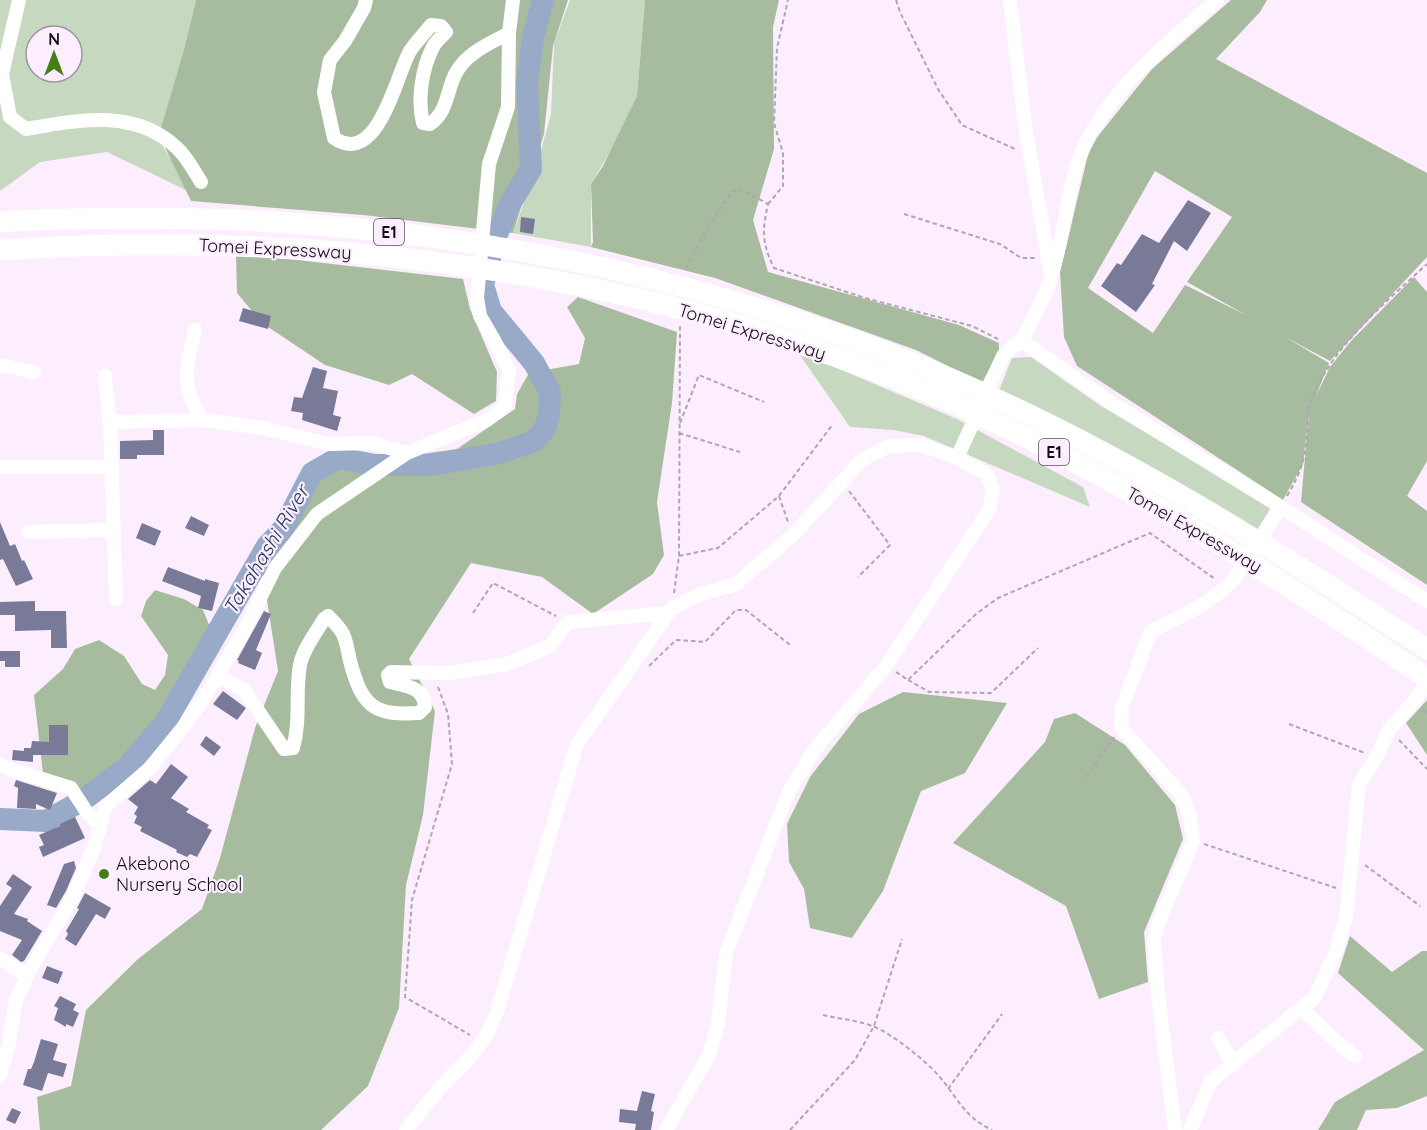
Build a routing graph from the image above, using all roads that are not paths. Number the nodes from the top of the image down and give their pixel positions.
1 (19, 0) edge
2 (366, 0) edge
3 (513, 0) edge
4 (1010, 0) edge
5 (1217, 0) edge
6 (509, 33) junction
7 (201, 182) dead end
8 (4, 221) edge
9 (6, 250) edge
10 (1051, 275) junction
11 (195, 330) dead end
12 (1012, 348) junction
13 (0, 365) edge
14 (34, 372) dead end
15 (105, 376) dead end
16 (203, 420) junction
17 (110, 426) junction
18 (407, 453) junction
19 (958, 454) junction
20 (3, 467) dead end
21 (112, 467) junction
22 (1277, 512) junction
23 (114, 530) junction
24 (28, 531) dead end
25 (116, 599) dead end
26 (1427, 601) edge
27 (670, 610) junction
28 (1427, 649) edge
29 (218, 676) junction
30 (1427, 680) edge
31 (0, 764) edge
32 (100, 826) junction
33 (0, 958) edge
34 (27, 977) junction
35 (1302, 1009) junction
36 (1218, 1038) dead end
37 (1355, 1056) dead end
38 (1233, 1065) junction
39 (0, 1075) edge
40 (406, 1130) edge
41 (666, 1130) edge
42 (1175, 1130) edge
43 (1190, 1130) edge

1 - 7 street
2 - 6 street
3 - 6 street
4 - 10 street
5 - 10 street
6 - 18 street
8 - 28 highway, Tomei Expressway / E1
9 - 30 highway, Tomei Expressway / E1
10 - 12 street
11 - 16 street
12 - 19 street
12 - 22 street
13 - 14 street
15 - 17 street
16 - 17 street
16 - 18 street
17 - 21 street
18 - 29 street
19 - 27 street
19 - 41 street
20 - 21 street
21 - 23 street
22 - 26 street
22 - 42 street
23 - 24 street
23 - 25 street
27 - 29 street
27 - 40 street
29 - 32 street
30 - 35 street
31 - 32 street
32 - 34 street
33 - 34 street
34 - 39 street
35 - 37 street
35 - 38 street
36 - 38 street
38 - 43 street

